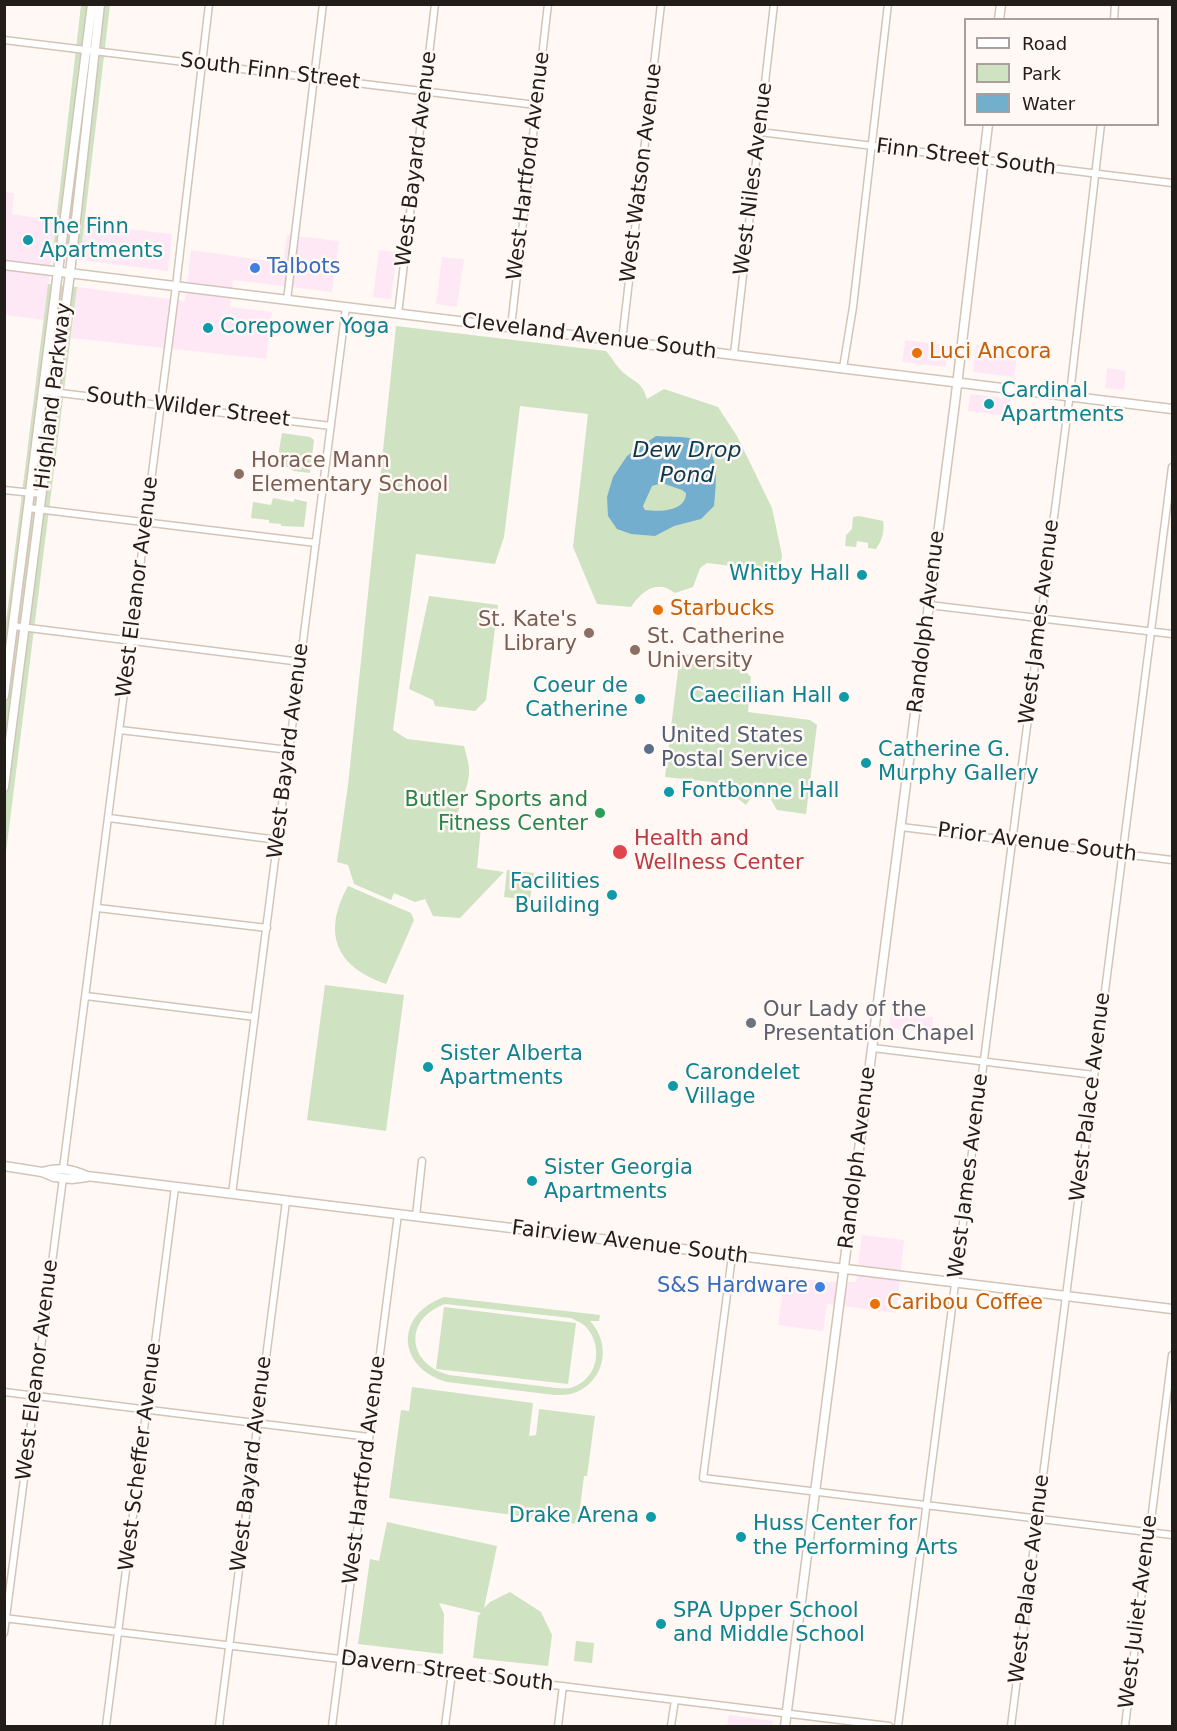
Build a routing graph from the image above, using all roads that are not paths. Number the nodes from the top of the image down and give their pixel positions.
1 (92, 4) edge
2 (100, 4) edge
3 (209, 4) edge
4 (323, 4) edge
5 (435, 4) edge
6 (548, 4) edge
7 (661, 4) edge
8 (774, 4) edge
9 (888, 4) edge
10 (4, 40) edge
11 (90, 50) junction
12 (202, 64) junction
13 (314, 78) junction
14 (425, 92) junction
15 (536, 105) junction
16 (988, 126) edge
17 (1101, 126) edge
18 (760, 132) junction
19 (872, 146) junction
20 (984, 160) junction
21 (1095, 173) junction
22 (1173, 183) edge
23 (4, 265) edge
24 (58, 272) junction
25 (70, 273) junction
26 (176, 286) junction
27 (287, 300) junction
28 (346, 307) junction
29 (398, 314) junction
30 (511, 327) junction
31 (622, 341) junction
32 (734, 354) junction
33 (843, 368) junction
34 (957, 382) junction
35 (44, 391) junction
36 (55, 393) junction
37 (1069, 396) junction
38 (161, 405) junction
39 (1173, 409) edge
40 (331, 426) junction
41 (1173, 467) edge
42 (4, 490) edge
43 (30, 493) junction
44 (42, 494) junction
45 (28, 508) junction
46 (40, 510) junction
47 (146, 523) junction
48 (316, 543) junction
49 (929, 605) junction
50 (1041, 618) junction
51 (13, 626) junction
52 (25, 628) junction
53 (1151, 631) junction
54 (1173, 634) edge
55 (131, 641) junction
56 (301, 662) junction
57 (4, 696) edge
58 (120, 730) junction
59 (289, 750) junction
60 (4, 787) edge
61 (109, 818) junction
62 (901, 826) junction
63 (278, 840) junction
64 (1012, 840) junction
65 (1122, 854) junction
66 (1173, 860) edge
67 (98, 908) junction
68 (267, 928) junction
69 (86, 996) junction
70 (255, 1017) junction
71 (873, 1048) junction
72 (984, 1062) junction
73 (1094, 1075) junction
74 (422, 1161) dead end
75 (4, 1166) edge
76 (63, 1174) junction
77 (175, 1187) junction
78 (232, 1194) junction
79 (286, 1201) junction
80 (398, 1214) junction
81 (416, 1216) junction
82 (732, 1256) junction
83 (844, 1269) junction
84 (956, 1282) junction
85 (1066, 1296) junction
86 (1173, 1309) edge
87 (1173, 1355) edge
88 (4, 1392) edge
89 (35, 1396) junction
90 (147, 1410) junction
91 (258, 1423) junction
92 (369, 1437) junction
93 (815, 1491) junction
94 (928, 1505) junction
95 (1038, 1518) junction
96 (1150, 1532) junction
97 (1173, 1535) edge
98 (6, 1618) edge
99 (118, 1632) junction
100 (4, 1633) edge
101 (229, 1645) junction
102 (340, 1659) junction
103 (452, 1673) junction
104 (563, 1686) junction
105 (675, 1700) junction
106 (787, 1713) junction
107 (106, 1726) edge
108 (219, 1726) edge
109 (332, 1726) edge
110 (445, 1726) edge
111 (558, 1726) edge
112 (671, 1726) edge
113 (785, 1726) edge
114 (889, 1726) edge
115 (898, 1726) edge
116 (1011, 1726) edge
117 (1125, 1726) edge

1 - 11 street, Highland Parkway
2 - 11 street, Highland Parkway
3 - 12 street, West Eleanor Avenue
4 - 13 street
5 - 14 street, West Bayard Avenue
6 - 15 street, West Hartford Avenue
7 - 31 street, West Watson Avenue
8 - 18 street, West Niles Avenue
9 - 19 street
10 - 11 street, South Finn Street
11 - 12 street, South Finn Street
11 - 24 street, Highland Parkway
11 - 25 street, Highland Parkway
12 - 13 street, South Finn Street
12 - 26 street, West Eleanor Avenue
13 - 14 street, South Finn Street
13 - 27 street
14 - 15 street, South Finn Street
14 - 29 street, West Bayard Avenue
15 - 30 street, West Hartford Avenue
16 - 20 street, Randolph Avenue
17 - 21 street, West James Avenue
18 - 19 street, Finn Street South
18 - 32 street, West Niles Avenue
19 - 20 street, Finn Street South
19 - 33 street
20 - 21 street, Finn Street South
20 - 34 street, Randolph Avenue
21 - 22 street, Finn Street South
21 - 37 street, West James Avenue
23 - 24 street, Cleveland Avenue South
24 - 25 street, Cleveland Avenue South
24 - 35 street, Highland Parkway
25 - 26 street, Cleveland Avenue South
25 - 36 street, Highland Parkway
26 - 27 street, Cleveland Avenue South
26 - 38 street, West Eleanor Avenue
27 - 28 street, Cleveland Avenue South
28 - 29 street, Cleveland Avenue South
28 - 40 street, West Bayard Avenue
29 - 30 street, Cleveland Avenue South
30 - 31 street, Cleveland Avenue South
31 - 32 street, Cleveland Avenue South
32 - 33 street, Cleveland Avenue South
33 - 34 street, Cleveland Avenue South
34 - 37 street, Cleveland Avenue South
34 - 49 street, Randolph Avenue
35 - 36 street, South Wilder Street
35 - 43 street, Highland Parkway
36 - 38 street, South Wilder Street
36 - 44 street, Highland Parkway
37 - 39 street, Cleveland Avenue South
37 - 50 street, West James Avenue
38 - 40 street, South Wilder Street
38 - 47 street, West Eleanor Avenue
40 - 48 street, West Bayard Avenue
41 - 53 street, West Palace Avenue
42 - 43 street
43 - 44 street
43 - 45 street, Highland Parkway
44 - 46 street, Highland Parkway
45 - 46 street
45 - 51 street, Highland Parkway
46 - 47 street
46 - 52 street, Highland Parkway
47 - 48 street
47 - 55 street, West Eleanor Avenue
48 - 56 street, West Bayard Avenue
49 - 50 street
49 - 62 street, Randolph Avenue
50 - 53 street
50 - 64 street, West James Avenue
51 - 52 street
51 - 57 street, Highland Parkway
52 - 55 street
52 - 60 street, Highland Parkway
53 - 54 street
53 - 65 street, West Palace Avenue
55 - 56 street
55 - 58 street, West Eleanor Avenue
56 - 59 street, West Bayard Avenue
58 - 59 street
58 - 61 street, West Eleanor Avenue
59 - 63 street, West Bayard Avenue
61 - 63 street
61 - 67 street, West Eleanor Avenue
62 - 64 street, Prior Avenue South
62 - 71 street, Randolph Avenue
63 - 68 street, West Bayard Avenue
64 - 65 street, Prior Avenue South
64 - 72 street, West James Avenue
65 - 66 street, Prior Avenue South
65 - 73 street, West Palace Avenue
67 - 68 street
67 - 69 street, West Eleanor Avenue
68 - 70 street, West Bayard Avenue
69 - 70 street
69 - 76 street, West Eleanor Avenue
70 - 78 street, West Bayard Avenue
71 - 72 street
71 - 83 street, Randolph Avenue
72 - 73 street
72 - 84 street, West James Avenue
73 - 85 street, West Palace Avenue
74 - 81 street
75 - 76 street, Fairview Avenue South
76 - 77 street, Fairview Avenue South
76 - 89 street, West Eleanor Avenue
77 - 78 street, Fairview Avenue South
77 - 90 street, West Scheffer Avenue
78 - 79 street, Fairview Avenue South
79 - 80 street, Fairview Avenue South
79 - 91 street, West Bayard Avenue
80 - 81 street, Fairview Avenue South
80 - 92 street, West Hartford Avenue
81 - 82 street, Fairview Avenue South
82 - 83 street, Fairview Avenue South
82 - 93 street
83 - 84 street, Fairview Avenue South
83 - 93 street, Randolph Avenue
84 - 85 street, Fairview Avenue South
84 - 94 street, West James Avenue
85 - 86 street, Fairview Avenue South
85 - 95 street, West Palace Avenue
87 - 96 street, West Juliet Avenue
88 - 89 street
89 - 90 street
89 - 98 street, West Eleanor Avenue
90 - 91 street
90 - 99 street, West Scheffer Avenue
91 - 92 street
91 - 101 street, West Bayard Avenue
92 - 102 street, West Hartford Avenue
93 - 94 street
93 - 106 street, Randolph Avenue
94 - 95 street
94 - 115 street, West James Avenue
95 - 96 street
95 - 116 street, West Palace Avenue
96 - 97 street
96 - 117 street, West Juliet Avenue
98 - 99 street, Davern Street South
98 - 100 street, West Eleanor Avenue
99 - 101 street, Davern Street South
99 - 107 street, West Scheffer Avenue
101 - 102 street, Davern Street South
101 - 108 street, West Bayard Avenue
102 - 103 street, Davern Street South
102 - 109 street, West Hartford Avenue
103 - 104 street, Davern Street South
103 - 110 street
104 - 105 street, Davern Street South
104 - 111 street
105 - 106 street, Davern Street South
105 - 112 street
106 - 113 street, Randolph Avenue
106 - 114 street, Davern Street South

